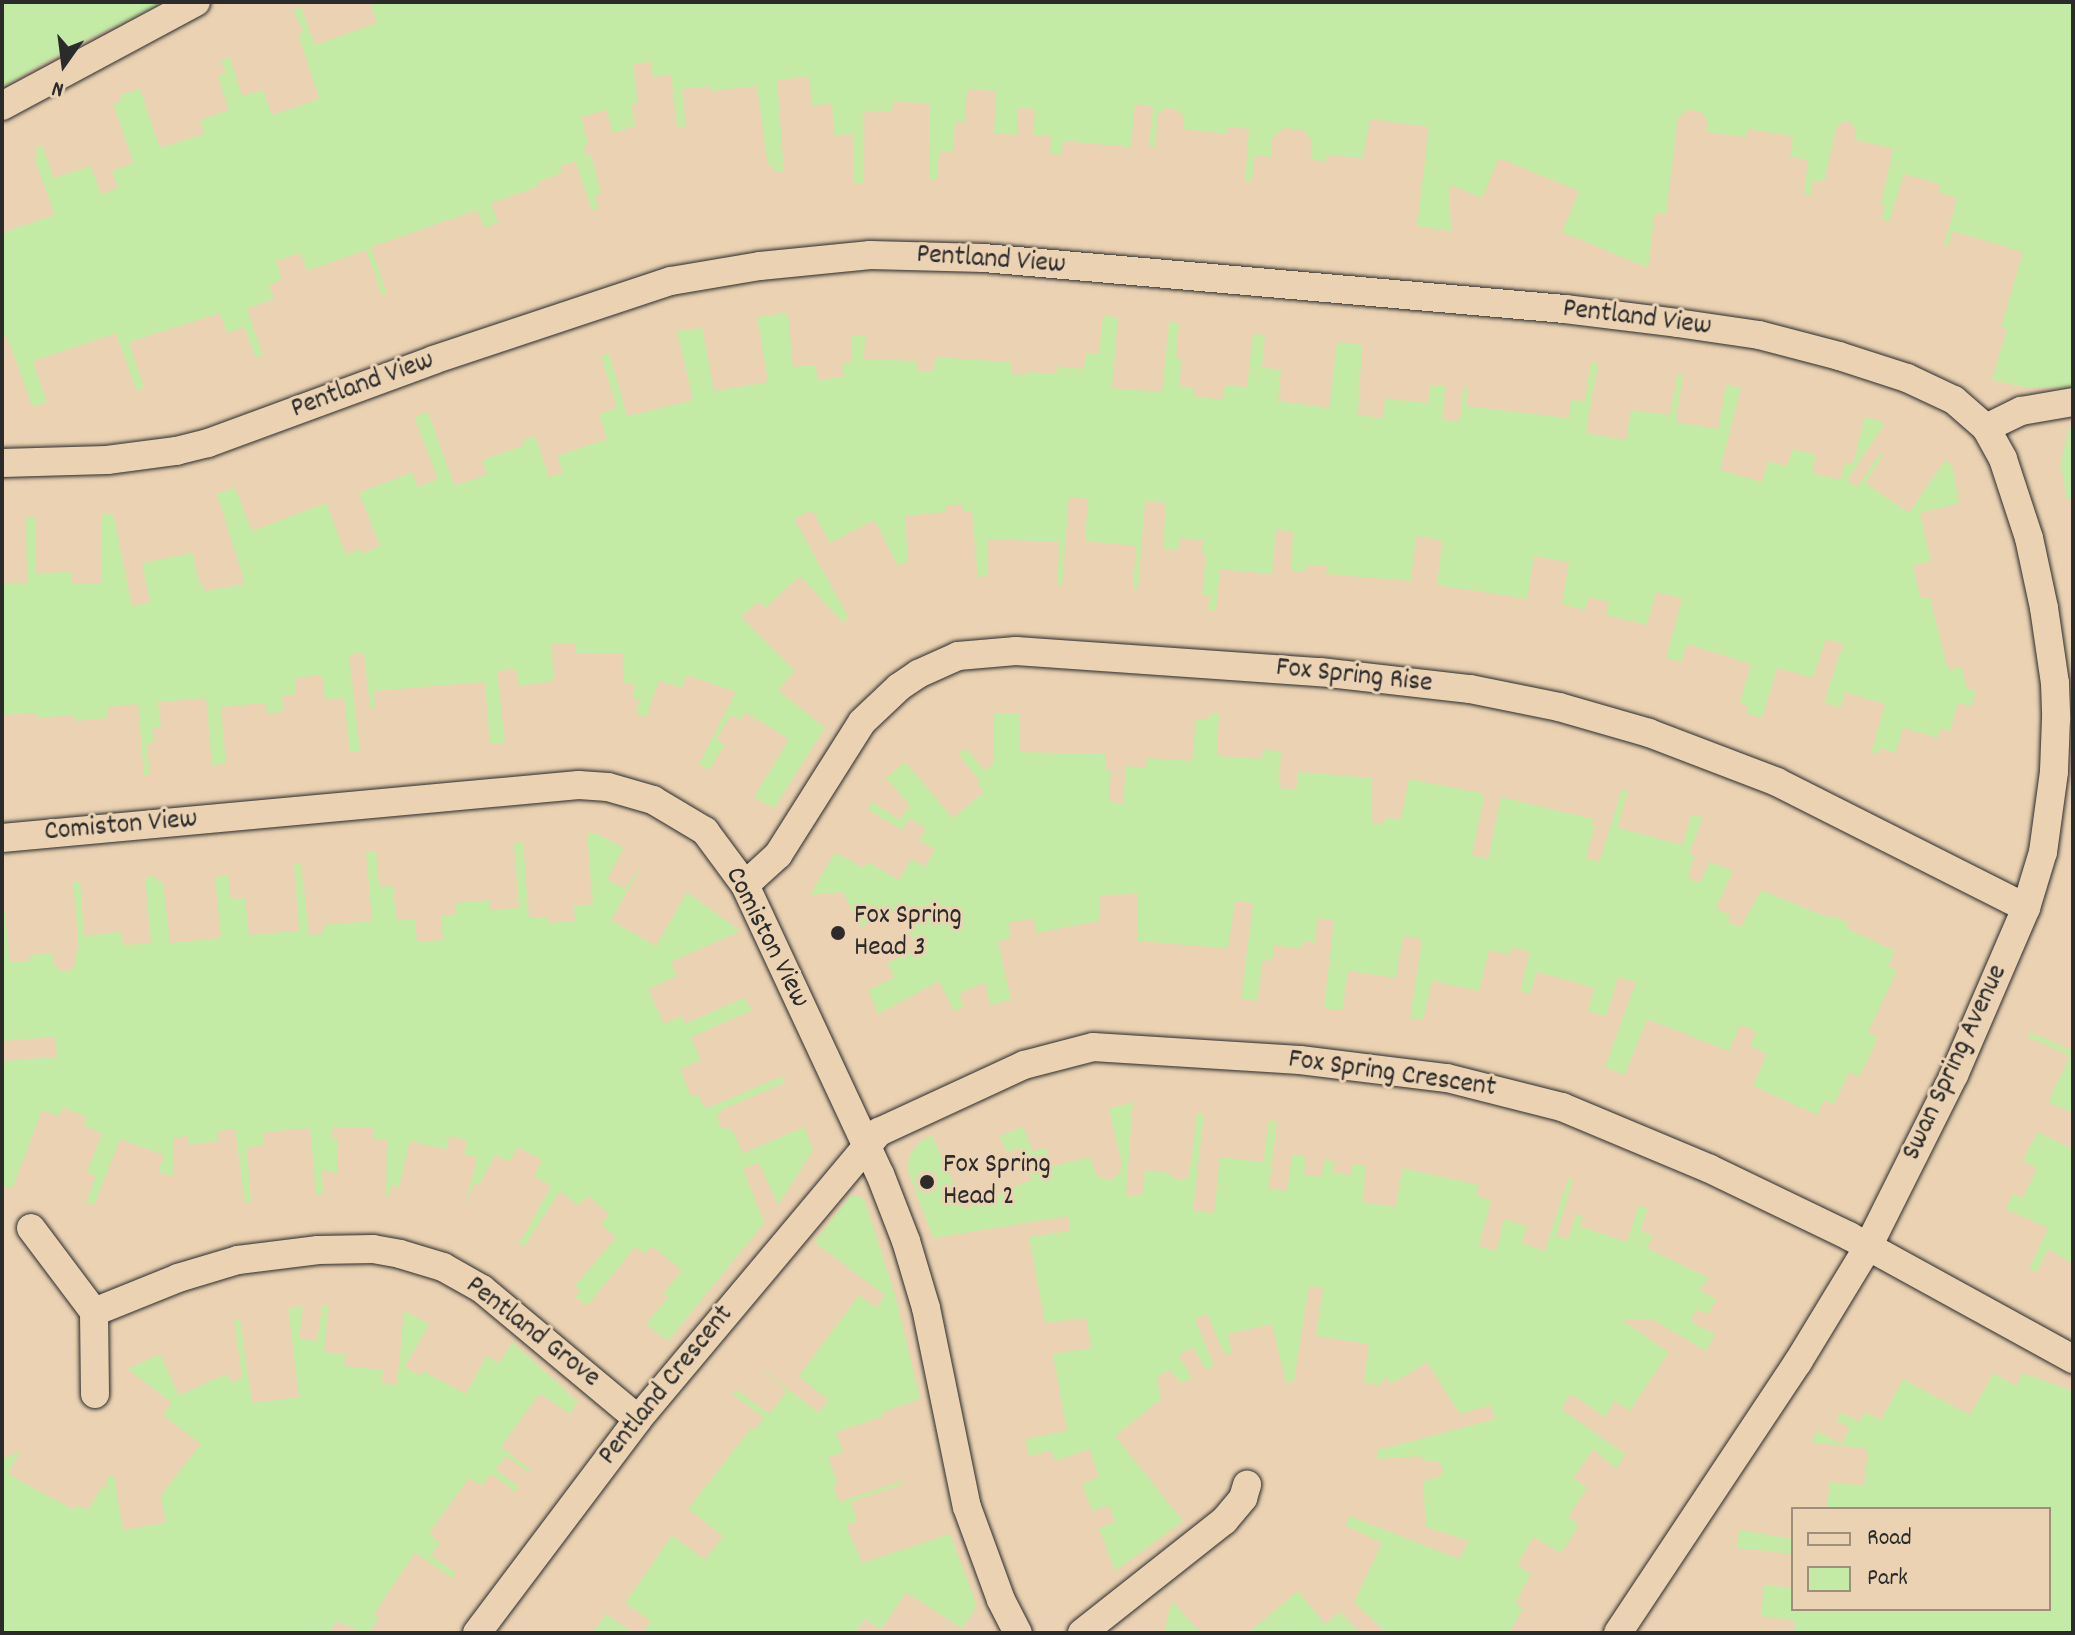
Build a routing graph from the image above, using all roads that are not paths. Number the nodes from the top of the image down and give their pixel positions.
1 (196, 2) edge
2 (2, 106) edge
3 (2073, 402) edge
4 (1986, 428) junction
5 (2, 463) edge
6 (2, 838) edge
7 (745, 885) junction
8 (2026, 908) junction
9 (866, 1145) junction
10 (31, 1228) dead end
11 (1868, 1247) junction
12 (94, 1312) junction
13 (2073, 1359) edge
14 (95, 1394) dead end
15 (638, 1419) junction
16 (1247, 1485) dead end
17 (477, 1633) edge
18 (1018, 1633) edge
19 (1082, 1633) edge
20 (1618, 1633) edge

1 - 2 street
3 - 4 street
4 - 5 street, Pentland View
4 - 8 street, Swan Spring Avenue
6 - 7 street, Comiston View
7 - 8 street, Fox Spring Rise
7 - 9 street, Comiston View
8 - 11 street, Swan Spring Avenue
9 - 11 street, Fox Spring Crescent
9 - 15 street, Pentland Crescent
9 - 18 street, Comiston View
10 - 12 street
11 - 13 street, Fox Spring Crescent
11 - 20 street, Swan Spring Avenue
12 - 14 street
12 - 15 street, Pentland Grove
15 - 17 street, Pentland Crescent
16 - 19 street

